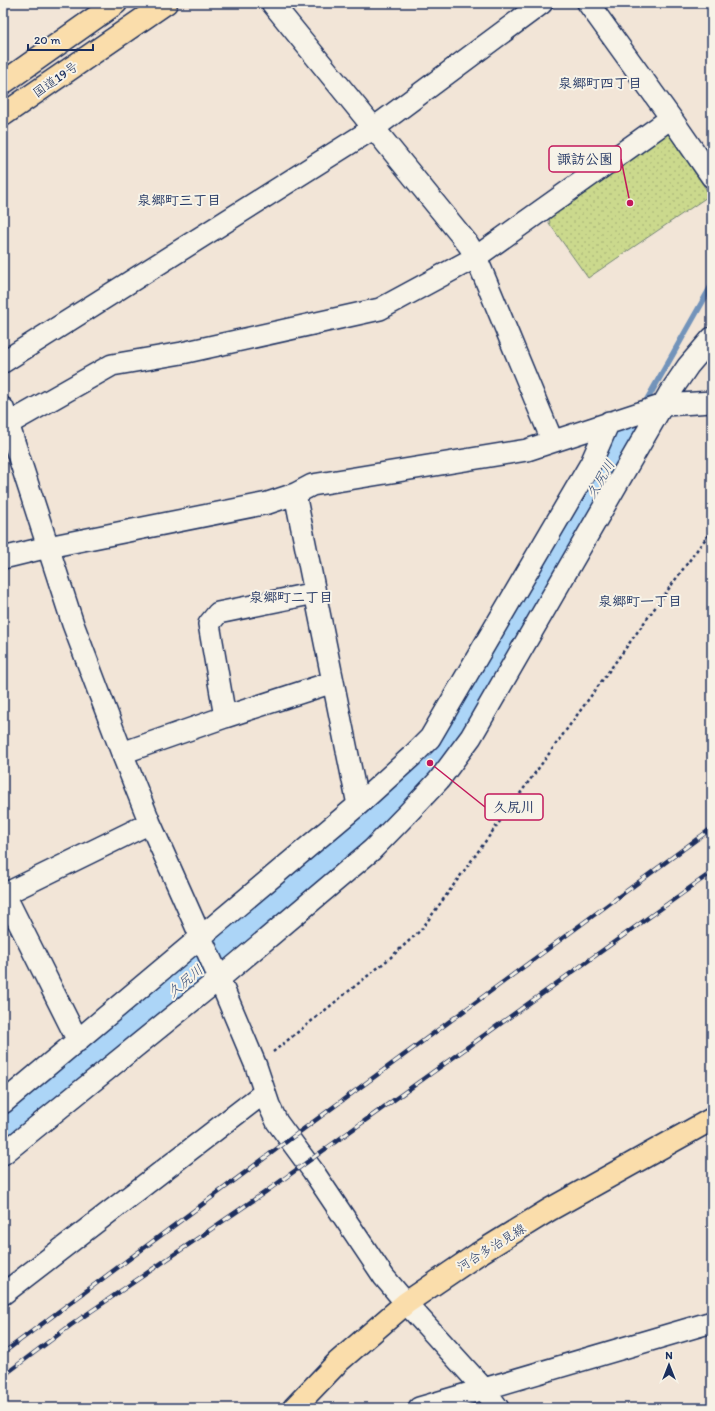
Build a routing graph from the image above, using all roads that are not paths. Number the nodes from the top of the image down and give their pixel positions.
1 (116, 3) edge
2 (166, 3) edge
3 (272, 3) edge
4 (542, 3) edge
5 (588, 3) edge
6 (3, 83) edge
7 (3, 115) edge
8 (671, 118) junction
9 (374, 128) junction
10 (712, 177) edge
11 (476, 257) junction
12 (712, 338) edge
13 (3, 362) edge
14 (712, 402) edge
15 (664, 404) junction
16 (6, 416) edge
17 (609, 422) junction
18 (552, 440) junction
19 (295, 494) junction
20 (48, 547) junction
21 (3, 558) edge
22 (315, 593) junction
23 (333, 682) junction
24 (225, 717) junction
25 (122, 753) junction
26 (358, 805) junction
27 (150, 823) junction
28 (4, 893) edge
29 (203, 942) junction
30 (217, 974) junction
31 (78, 1041) junction
32 (265, 1092) junction
33 (3, 1103) edge
34 (712, 1119) edge
35 (3, 1154) edge
36 (6, 1286) edge
37 (406, 1303) junction
38 (712, 1322) edge
39 (484, 1389) junction
40 (294, 1408) edge
41 (419, 1408) edge
42 (498, 1408) edge

1 - 6 main road, 国道19号
2 - 7 main road, 国道19号
3 - 9 street
4 - 9 street
5 - 8 street
8 - 10 street
8 - 11 street
9 - 11 street
9 - 13 street
11 - 16 street
11 - 18 street
12 - 15 street
14 - 15 street
15 - 17 street
15 - 30 street
16 - 20 street
17 - 18 street
17 - 26 street
18 - 19 street
19 - 20 street
19 - 22 street
20 - 21 street
20 - 25 street
22 - 23 street
22 - 24 street
23 - 24 street
23 - 26 street
24 - 25 street
25 - 27 street
26 - 29 street
27 - 28 street
27 - 29 street
28 - 31 street
29 - 30 street
29 - 31 street
30 - 32 street
30 - 35 street
31 - 33 street
32 - 36 street
32 - 37 street
34 - 37 main road, 河合多治見線
37 - 39 street
37 - 40 main road, 河合多治見線
38 - 39 street
39 - 41 street
39 - 42 street

